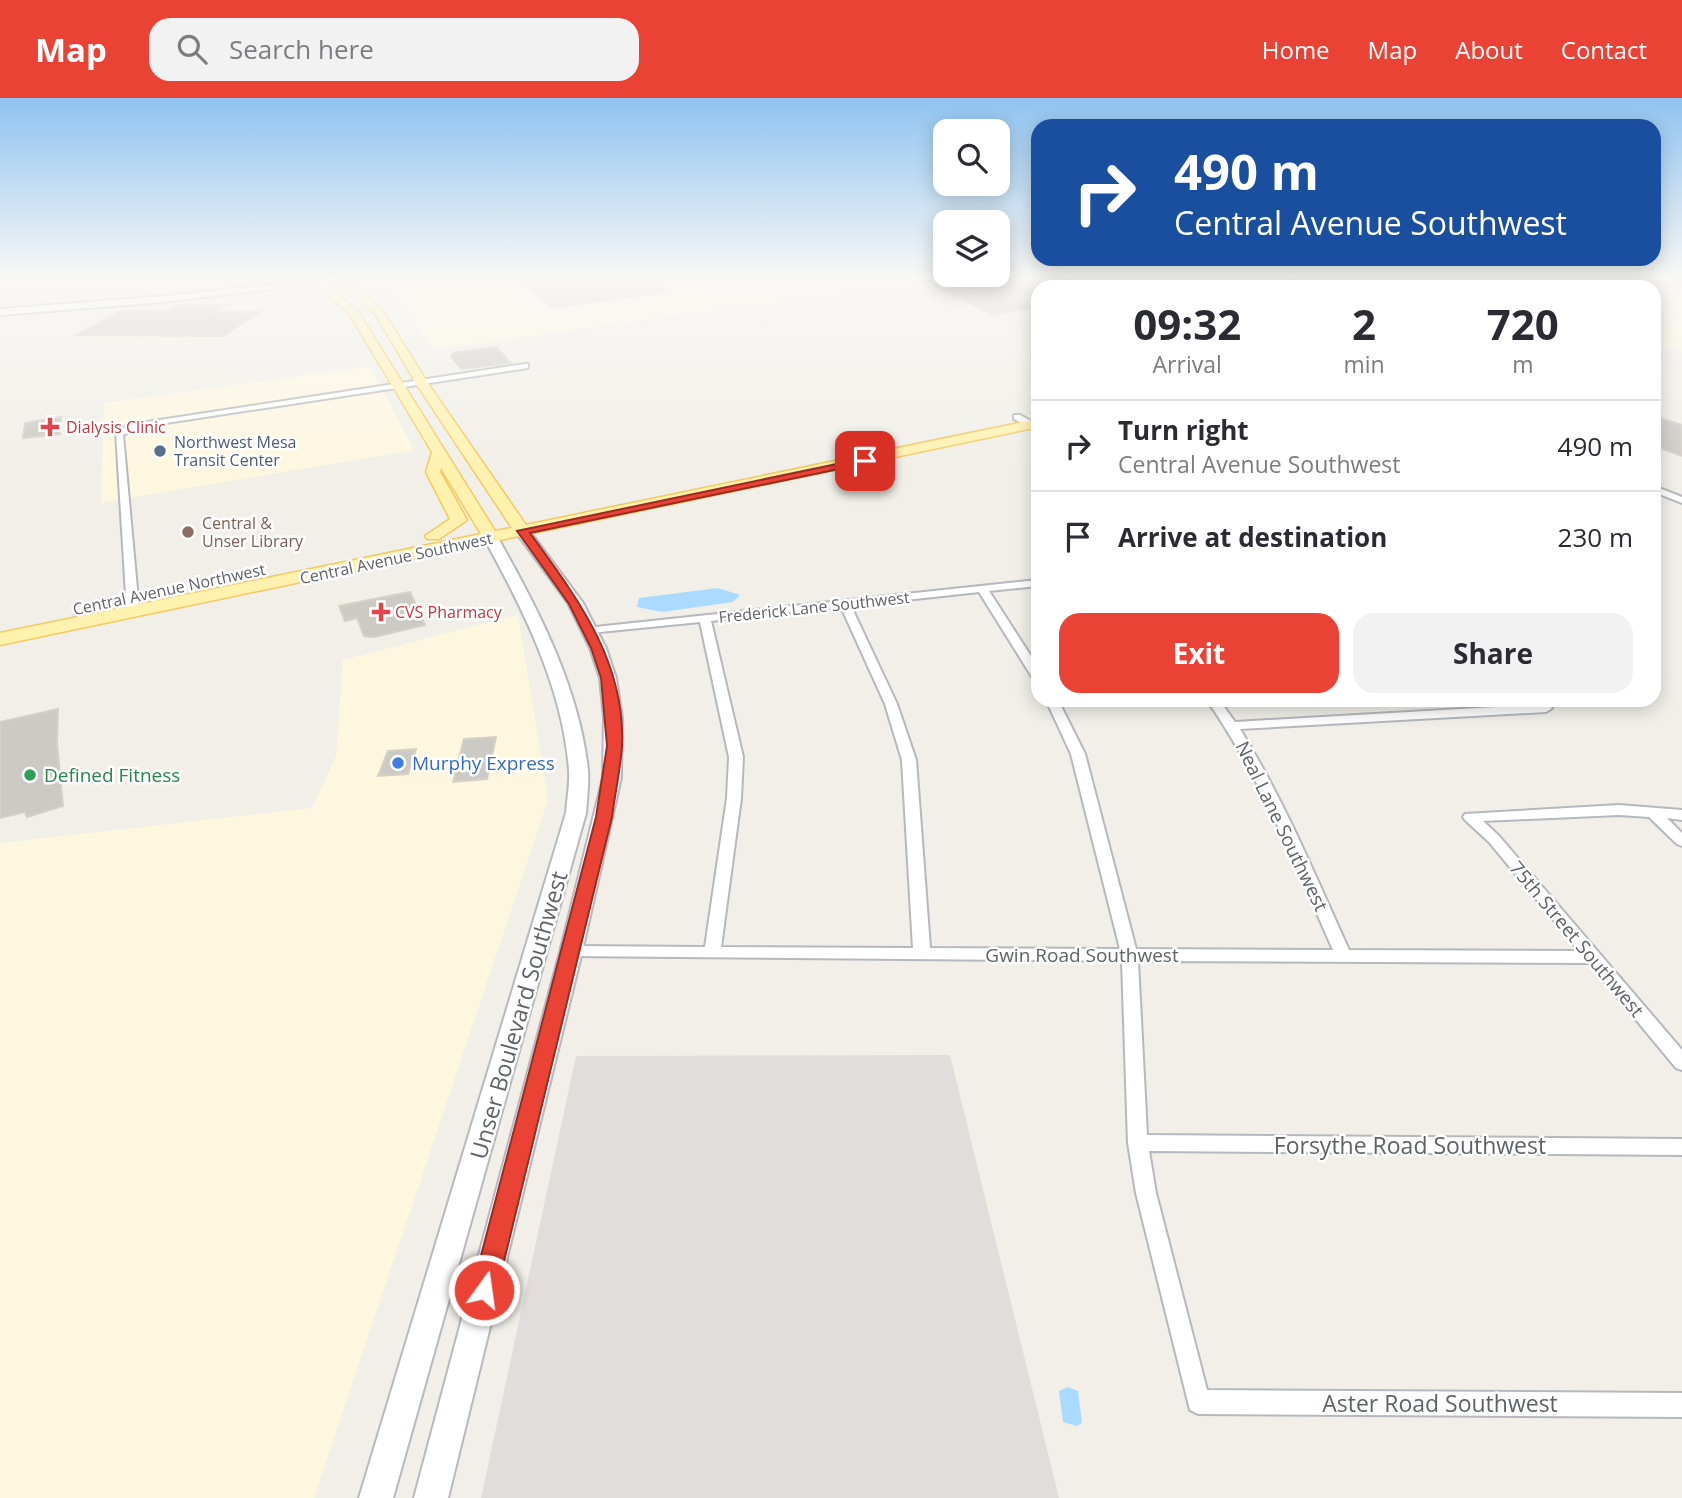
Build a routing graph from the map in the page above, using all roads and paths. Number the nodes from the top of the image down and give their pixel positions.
1 (371, 341) edge
2 (399, 341) edge
3 (525, 366) dead end
4 (422, 382) junction
5 (398, 386) junction
6 (1031, 421) edge
7 (1031, 423) edge
8 (439, 451) junction
9 (1661, 492) edge
10 (1682, 500) edge
11 (519, 525) junction
12 (487, 532) junction
13 (433, 536) junction
14 (1031, 584) edge
15 (982, 589) junction
16 (134, 604) junction
17 (845, 604) junction
18 (705, 618) junction
19 (0, 623) edge
20 (590, 630) junction
21 (0, 639) edge
22 (1031, 656) edge
23 (1056, 707) edge
24 (1218, 707) edge
25 (1500, 707) edge
26 (1233, 726) junction
27 (1651, 811) junction
28 (1682, 815) edge
29 (1682, 841) edge
30 (571, 952) junction
31 (712, 952) junction
32 (922, 954) junction
33 (1130, 956) junction
34 (1344, 956) junction
35 (1592, 957) junction
36 (1682, 1063) edge
37 (1138, 1143) junction
38 (1682, 1147) edge
39 (1682, 1405) edge
40 (376, 1498) edge
41 (431, 1498) edge

1 - 5 main road
2 - 4 main road
3 - 4 street
4 - 5 street
4 - 11 main road
5 - 8 main road
5 - 16 street
6 - 11 main road
7 - 11 main road, Central Avenue Southwest
8 - 12 main road
8 - 13 main road
9 - 10 street
11 - 12 main road, Central Avenue Southwest
11 - 20 main road, Unser Boulevard Southwest
12 - 13 main road, Central Avenue Northwest
12 - 16 main road, Central Avenue Southwest
12 - 40 main road, Unser Boulevard Southwest
13 - 16 main road, Central Avenue Northwest
14 - 15 street, Frederick Lane Southwest
15 - 17 street, Frederick Lane Southwest
15 - 22 street
16 - 19 main road, Central Avenue Northwest
16 - 21 main road, Central Avenue Southwest
17 - 18 street, Frederick Lane Southwest
17 - 32 street
18 - 20 street, Frederick Lane Southwest
18 - 31 street
20 - 30 main road, Unser Boulevard Southwest
23 - 33 street
24 - 26 street, Neal Lane Southwest
25 - 26 street
26 - 34 street, Neal Lane Southwest
27 - 28 street
27 - 29 street
27 - 35 street, 75th Street Southwest
30 - 31 street, Gwin Road Southwest
30 - 41 main road, Unser Boulevard Southwest
31 - 32 street, Gwin Road Southwest
32 - 33 street, Gwin Road Southwest
33 - 34 street, Gwin Road Southwest
33 - 37 street
34 - 35 street, Gwin Road Southwest
35 - 36 street, 75th Street Southwest
37 - 38 street, Forsythe Road Southwest
37 - 39 street, Aster Road Southwest

